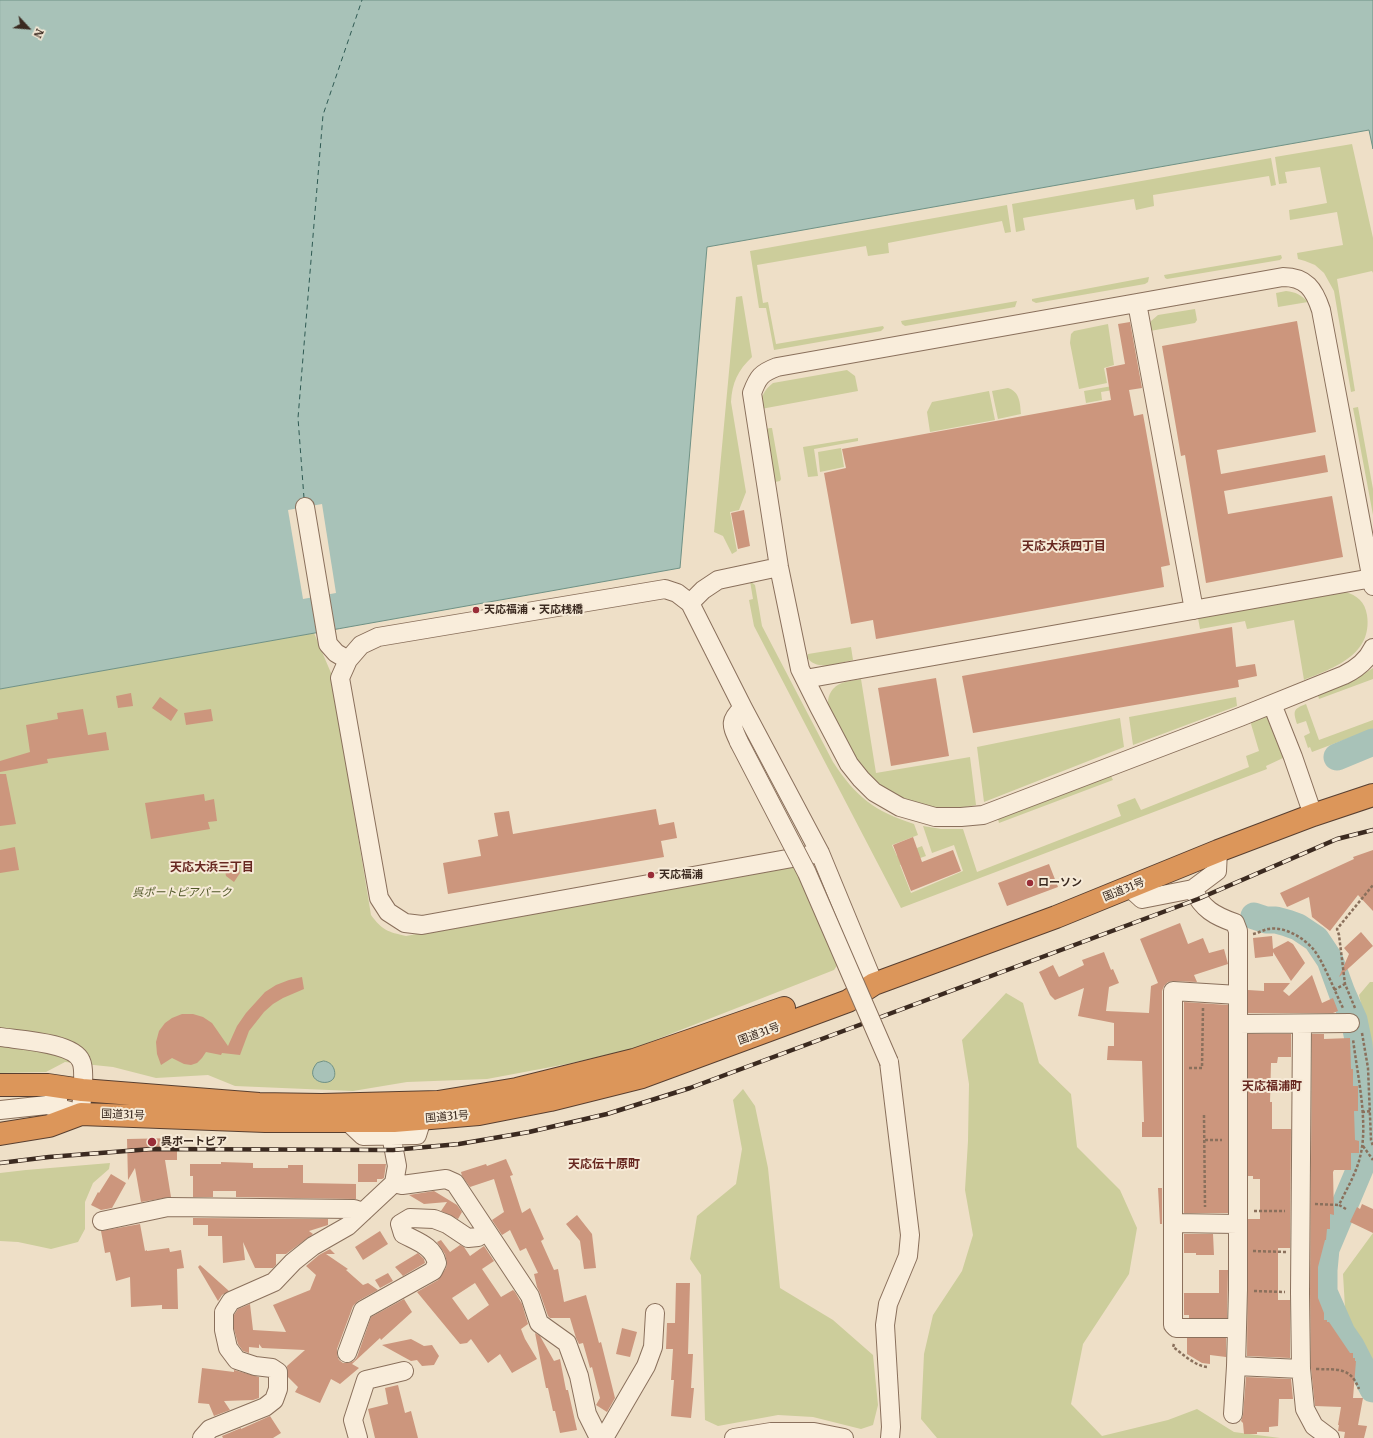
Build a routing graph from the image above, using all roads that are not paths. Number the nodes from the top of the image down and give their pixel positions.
1 (1138, 304) junction
2 (305, 507) dead end
3 (779, 567) junction
4 (1372, 582) edge
5 (690, 603) junction
6 (1194, 610) junction
7 (1373, 648) edge
8 (348, 660) junction
9 (805, 679) junction
10 (1272, 704) junction
11 (743, 708) junction
12 (1373, 796) edge
13 (1313, 815) junction
14 (1218, 851) junction
15 (820, 853) junction
16 (1130, 888) junction
17 (1193, 889) junction
18 (874, 984) junction
19 (1238, 995) junction
20 (1350, 1023) road end
21 (1238, 1024) junction
22 (1302, 1024) junction
23 (0, 1037) edge
24 (0, 1084) edge
25 (82, 1090) junction
26 (47, 1105) junction
27 (0, 1110) edge
28 (81, 1114) junction
29 (422, 1119) junction
30 (347, 1121) junction
31 (0, 1134) edge
32 (391, 1135) junction
33 (394, 1183) junction
34 (363, 1212) junction
35 (1237, 1217) junction
36 (102, 1221) dead end
37 (1174, 1223) junction
38 (486, 1231) junction
39 (655, 1313) dead end
40 (1236, 1328) junction
41 (347, 1353) dead end
42 (1236, 1366) junction
43 (1301, 1369) junction
44 (404, 1371) dead end
45 (1233, 1414) dead end
46 (202, 1438) edge
47 (358, 1438) edge
48 (599, 1438) edge
49 (604, 1438) edge
50 (734, 1438) edge
51 (844, 1438) edge
52 (890, 1438) edge
53 (1330, 1438) edge

1 - 3 street
1 - 4 street
1 - 6 street
2 - 8 street
3 - 5 street
3 - 9 street
4 - 6 street
5 - 8 street
5 - 11 street
6 - 9 street
7 - 10 street
8 - 15 street
9 - 10 street
10 - 13 street
11 - 15 street
11 - 52 street, bridge
12 - 13 highway, 国道31号
13 - 14 highway, 国道31号
14 - 16 highway, 国道31号
14 - 17 street
15 - 18 street
16 - 17 street
16 - 18 highway, 国道31号
17 - 19 street
18 - 25 highway, 国道31号
18 - 29 highway, 国道31号
19 - 21 street
19 - 37 street
20 - 22 street
21 - 22 street
21 - 35 street
22 - 43 street
23 - 25 street
24 - 25 highway, 国道31号
25 - 26 street
25 - 28 street
26 - 27 street
26 - 28 street
28 - 30 highway, 国道31号
28 - 31 highway, 国道31号
29 - 30 highway, 国道31号
29 - 32 street
30 - 32 street
32 - 33 street
33 - 34 street
33 - 38 street
34 - 36 street
34 - 46 street
35 - 37 street
35 - 40 street
37 - 40 street
38 - 41 street
38 - 48 street
39 - 49 street
40 - 42 street
42 - 43 street
42 - 45 street
43 - 53 street
44 - 47 street
50 - 51 street

